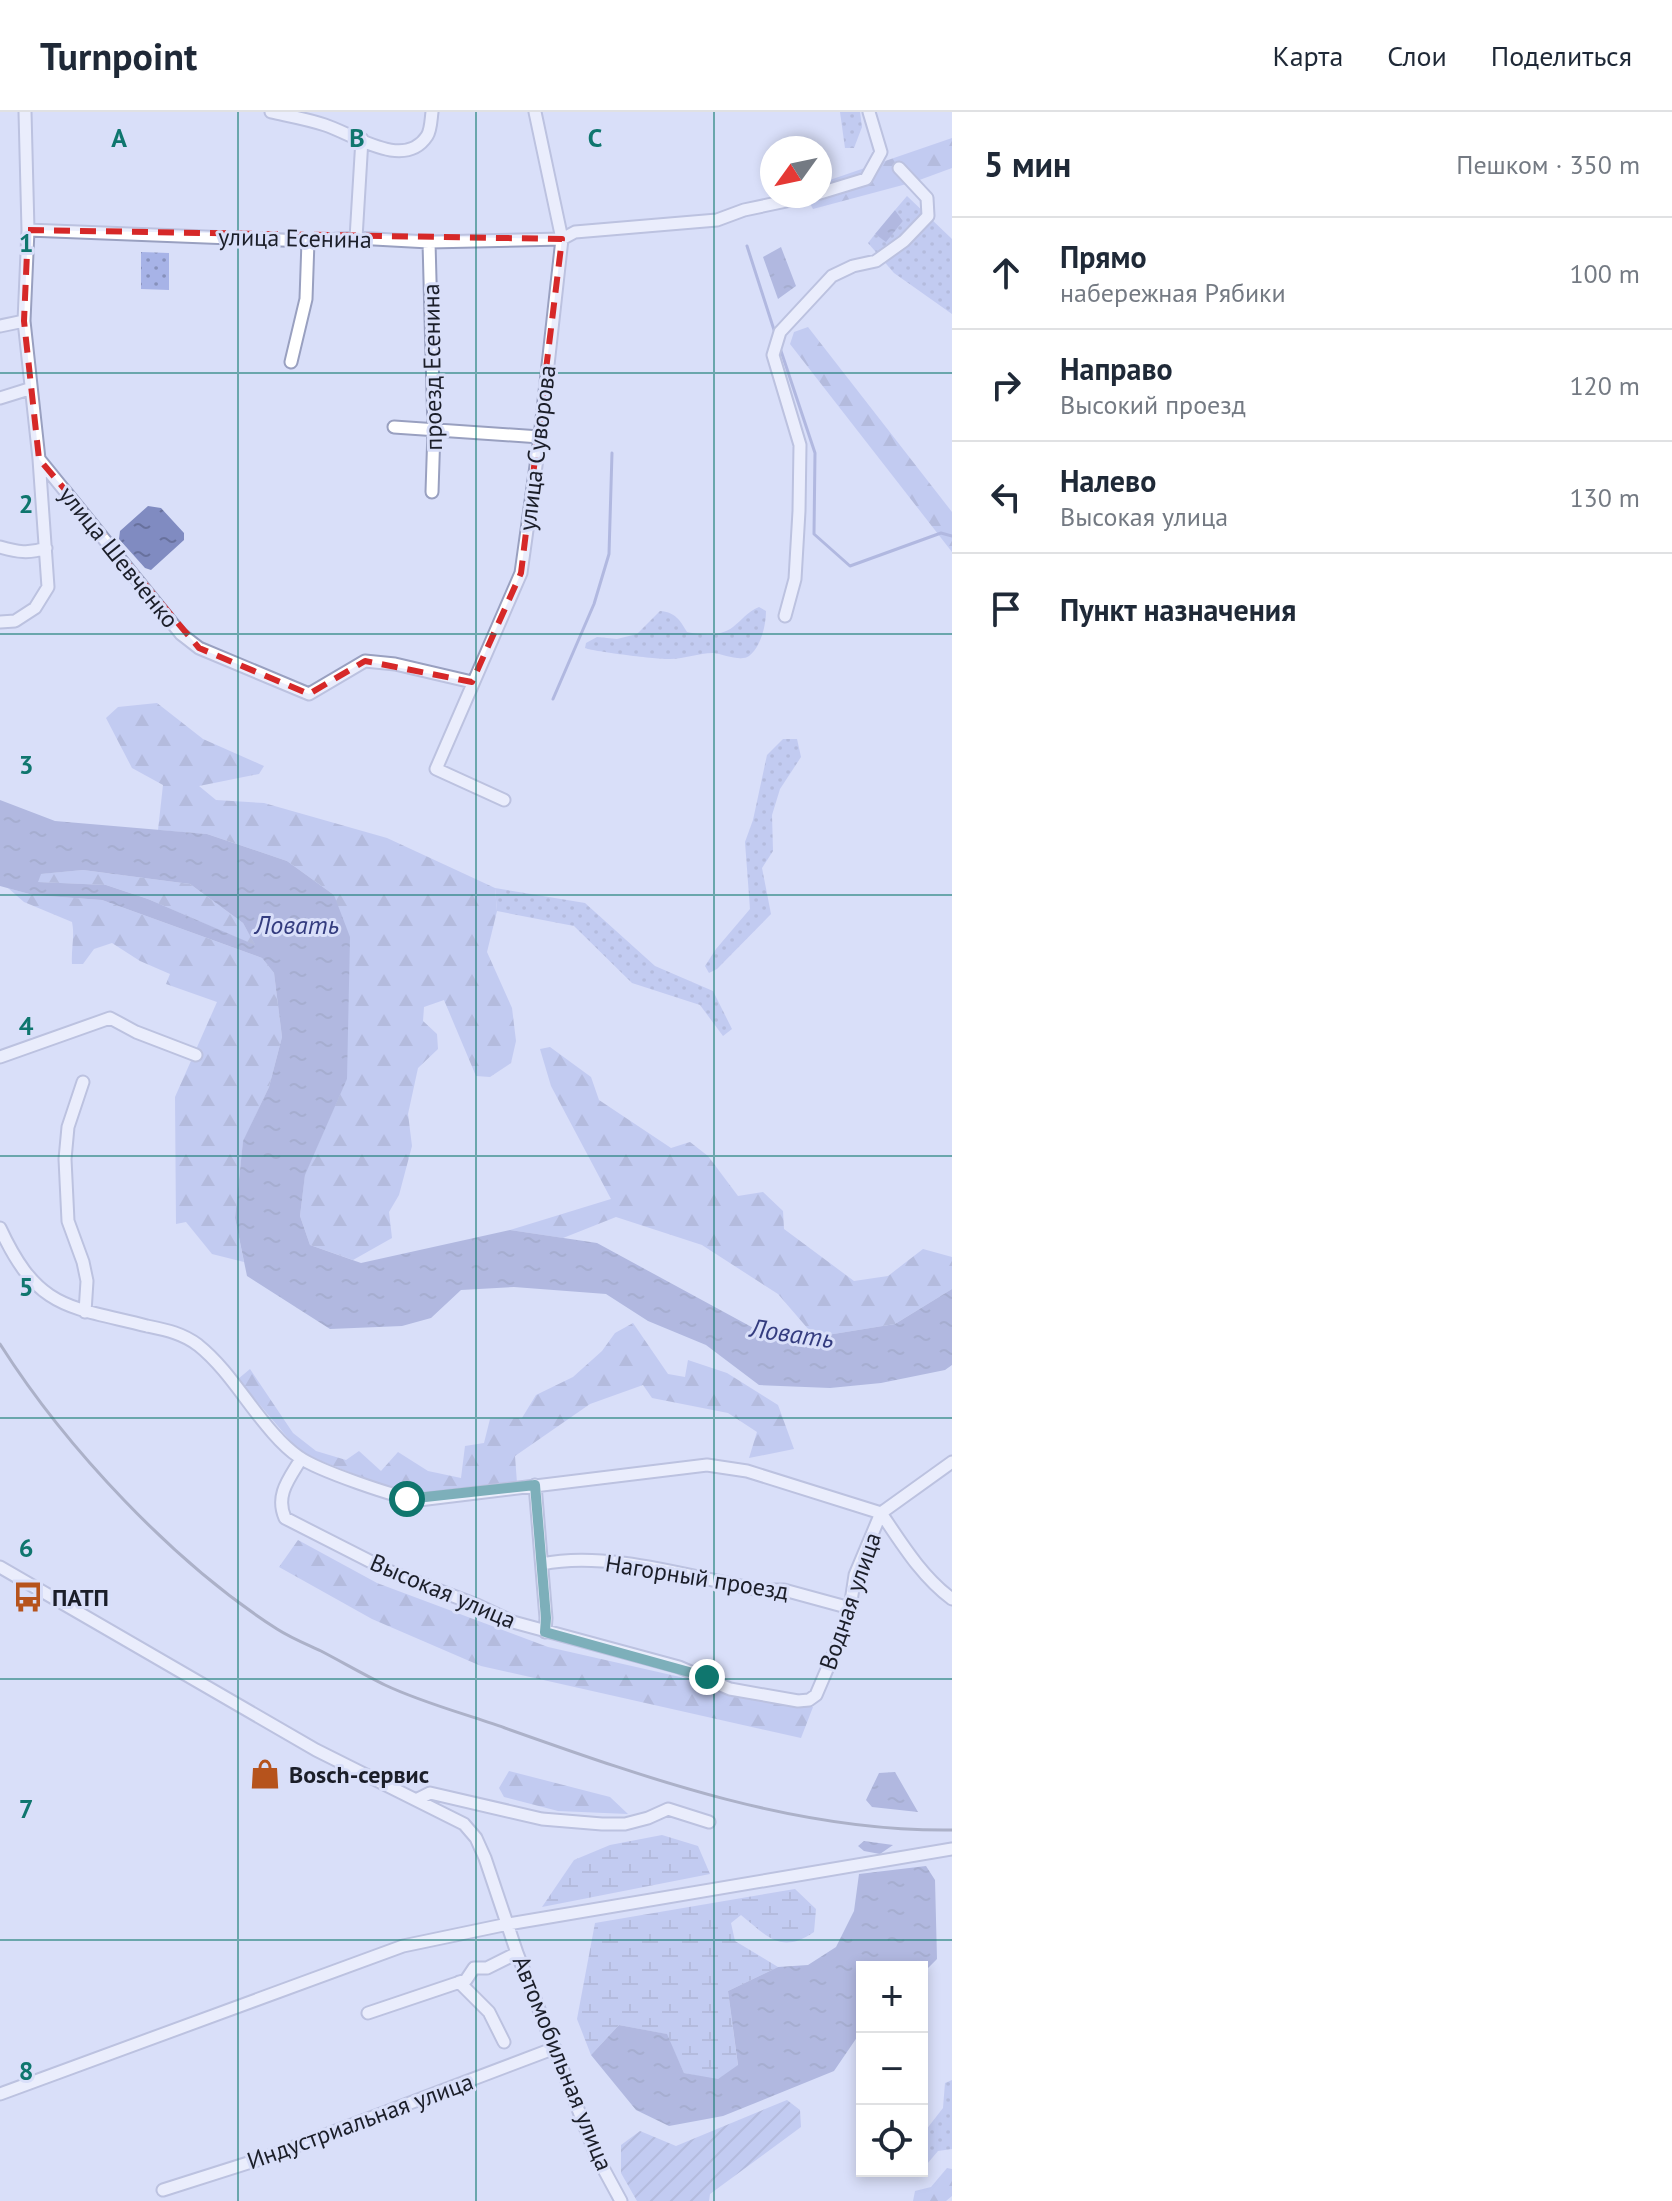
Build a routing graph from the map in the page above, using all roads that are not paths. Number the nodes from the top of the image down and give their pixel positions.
1 (25, 112) edge
2 (271, 112) edge
3 (432, 112) edge
4 (535, 112) edge
5 (869, 112) edge
6 (362, 139) junction
7 (899, 168) dead end
8 (832, 189) edge
9 (760, 207) edge
10 (28, 230) junction
11 (356, 238) junction
12 (562, 239) junction
13 (308, 241) junction
14 (429, 242) junction
15 (24, 321) junction
16 (0, 326) edge
17 (291, 362) dead end
18 (29, 389) junction
19 (0, 398) edge
20 (394, 427) dead end
21 (434, 430) junction
22 (540, 437) junction
23 (39, 459) junction
24 (432, 492) dead end
25 (0, 547) edge
26 (46, 548) junction
27 (785, 616) dead end
28 (0, 622) edge
29 (472, 682) junction
30 (504, 800) dead end
31 (196, 1055) dead end
32 (0, 1057) edge
33 (83, 1082) dead end
34 (0, 1228) edge
35 (85, 1312) junction
36 (301, 1459) junction
37 (951, 1465) edge
38 (535, 1485) junction
39 (881, 1513) junction
40 (542, 1564) junction
41 (0, 1567) edge
42 (952, 1599) edge
43 (850, 1608) junction
44 (545, 1632) junction
45 (809, 1700) joint
46 (416, 1800) junction
47 (709, 1822) dead end
48 (952, 1849) edge
49 (508, 1924) junction
50 (517, 1953) junction
51 (459, 1982) junction
52 (368, 2013) dead end
53 (504, 2042) dead end
54 (555, 2048) junction
55 (0, 2094) edge
56 (163, 2190) dead end
57 (621, 2201) edge

1 - 10 street, улица Шевченко
2 - 6 street
3 - 6 street
4 - 12 street, улица Суворова
5 - 8 street
6 - 11 street
7 - 27 street
9 - 12 street, улица Есенина
10 - 13 street, улица Есенина
10 - 15 street, улица Шевченко
11 - 13 street, улица Есенина
11 - 14 street, улица Есенина
12 - 14 street, улица Есенина
12 - 22 street, улица Суворова
13 - 17 street
14 - 21 street, проезд Есенина
15 - 16 street
15 - 18 street, улица Шевченко
18 - 19 street
18 - 23 street, улица Шевченко
20 - 21 street
21 - 22 street
21 - 24 street, проезд Есенина
22 - 29 street, улица Суворова
23 - 26 street, улица Шевченко
23 - 29 street, улица Шевченко
25 - 26 street
26 - 28 street, улица Шевченко
29 - 30 street, улица Суворова
31 - 32 street
33 - 35 street
34 - 35 street
35 - 36 street
36 - 38 street
36 - 44 street, Высокая улица
37 - 39 street
38 - 39 street
38 - 40 street
39 - 42 street, Водная улица
39 - 43 street, Водная улица
40 - 43 street, Нагорный проезд
40 - 44 street
41 - 46 street, Автомобильная улица
43 - 45 street, Водная улица
44 - 45 street, Высокая улица
46 - 47 street
46 - 49 street, Автомобильная улица
48 - 49 street
49 - 50 street, Автомобильная улица
49 - 55 street
50 - 51 street
50 - 54 street, Автомобильная улица
51 - 52 street
51 - 53 street
54 - 56 street, Индустриальная улица
54 - 57 street, Автомобильная улица

